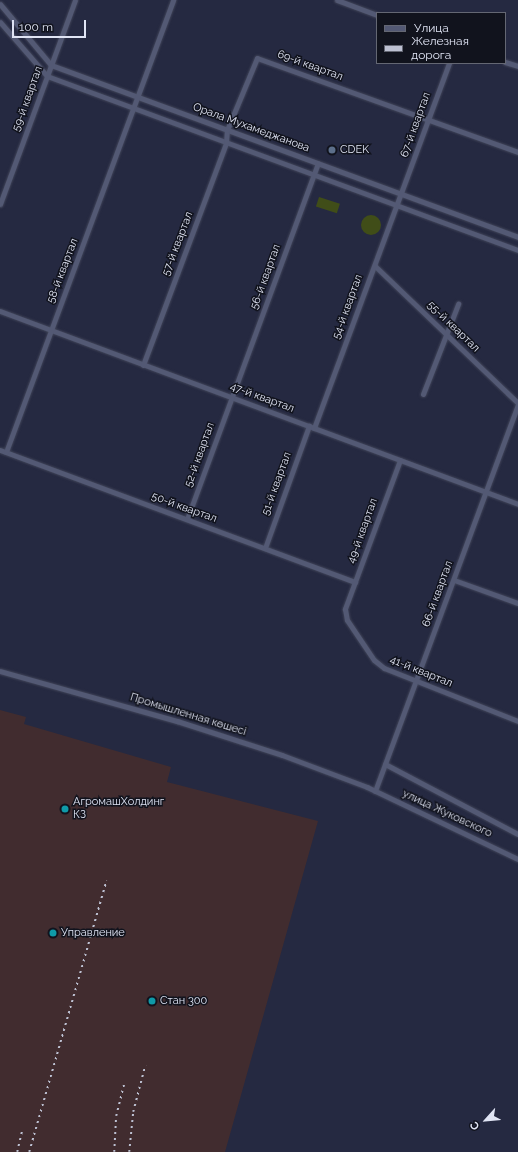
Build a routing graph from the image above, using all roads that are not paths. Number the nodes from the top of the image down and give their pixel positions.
1 (75, 0) edge
2 (173, 0) edge
3 (337, 0) edge
4 (0, 4) edge
5 (376, 15) edge
6 (0, 22) edge
7 (506, 62) edge
8 (449, 64) edge
9 (51, 65) junction
10 (518, 66) edge
11 (47, 76) junction
12 (139, 97) junction
13 (134, 109) junction
14 (429, 119) junction
15 (228, 130) junction
16 (226, 143) junction
17 (518, 152) edge
18 (318, 163) junction
19 (314, 175) junction
20 (401, 194) junction
21 (0, 204) edge
22 (397, 206) junction
23 (518, 237) edge
24 (518, 250) edge
25 (374, 266) junction
26 (458, 304) dead end
27 (0, 311) edge
28 (51, 330) junction
29 (446, 334) junction
30 (143, 365) junction
31 (423, 394) dead end
32 (232, 398) junction
33 (518, 404) edge
34 (312, 427) junction
35 (0, 450) edge
36 (6, 452) junction
37 (400, 460) junction
38 (486, 492) junction
39 (518, 504) edge
40 (186, 519) junction
41 (265, 548) junction
42 (454, 580) junction
43 (355, 582) junction
44 (518, 603) edge
45 (345, 610) joint
46 (0, 670) edge
47 (417, 681) junction
48 (518, 721) edge
49 (385, 764) junction
50 (367, 787) joint
51 (375, 791) junction
52 (518, 834) edge
53 (518, 859) edge

1 - 9 street, 59-й квартал
2 - 12 street, 58-й квартал
3 - 5 street
4 - 9 street
6 - 11 street, Орала Мухамеджанова
7 - 10 street
8 - 14 street, 67-й квартал
9 - 11 street, 59-й квартал
9 - 12 street, Орала Мухамеджанова
11 - 13 street, Орала Мухамеджанова
11 - 21 street, 59-й квартал
12 - 13 street, 58-й квартал
12 - 15 street, Орала Мухамеджанова
13 - 16 street, Орала Мухамеджанова
13 - 28 street, 58-й квартал
14 - 15 street, 69-й квартал
14 - 17 street
14 - 20 street, 67-й квартал
15 - 16 street, 57-й квартал
15 - 18 street, Орала Мухамеджанова
16 - 19 street, Орала Мухамеджанова
16 - 30 street, 57-й квартал
18 - 19 street, 56-й квартал
18 - 20 street, Орала Мухамеджанова
19 - 22 street, Орала Мухамеджанова
19 - 32 street, 56-й квартал
20 - 22 street, 54-й квартал
20 - 23 street, Орала Мухамеджанова
22 - 24 street, Орала Мухамеджанова
22 - 25 street, 54-й квартал
25 - 29 street, 55-й квартал
25 - 34 street, 54-й квартал
26 - 29 street
27 - 28 street, 47-й квартал
28 - 30 street, 47-й квартал
28 - 36 street, 58-й квартал
29 - 31 street
29 - 33 street, 55-й квартал
30 - 32 street, 47-й квартал
32 - 34 street, 47-й квартал
32 - 40 street, 52-й квартал
33 - 38 street, 66-й квартал
34 - 37 street, 47-й квартал
34 - 41 street, 51-й квартал
35 - 36 street, 50-й квартал
36 - 40 street, 50-й квартал
37 - 38 street, 47-й квартал
37 - 43 street, 49-й квартал
38 - 39 street, 47-й квартал
38 - 42 street, 66-й квартал
40 - 41 street, 50-й квартал
41 - 43 street, 50-й квартал
42 - 44 street
42 - 47 street, 66-й квартал
43 - 45 street, 49-й квартал
45 - 47 street, 41-й квартал
46 - 50 street, Промышленная көшесі
47 - 48 street, 41-й квартал
47 - 49 street, 66-й квартал
49 - 51 street, 66-й квартал
49 - 52 street
50 - 51 street, улица Жуковского
51 - 53 street, улица Жуковского

